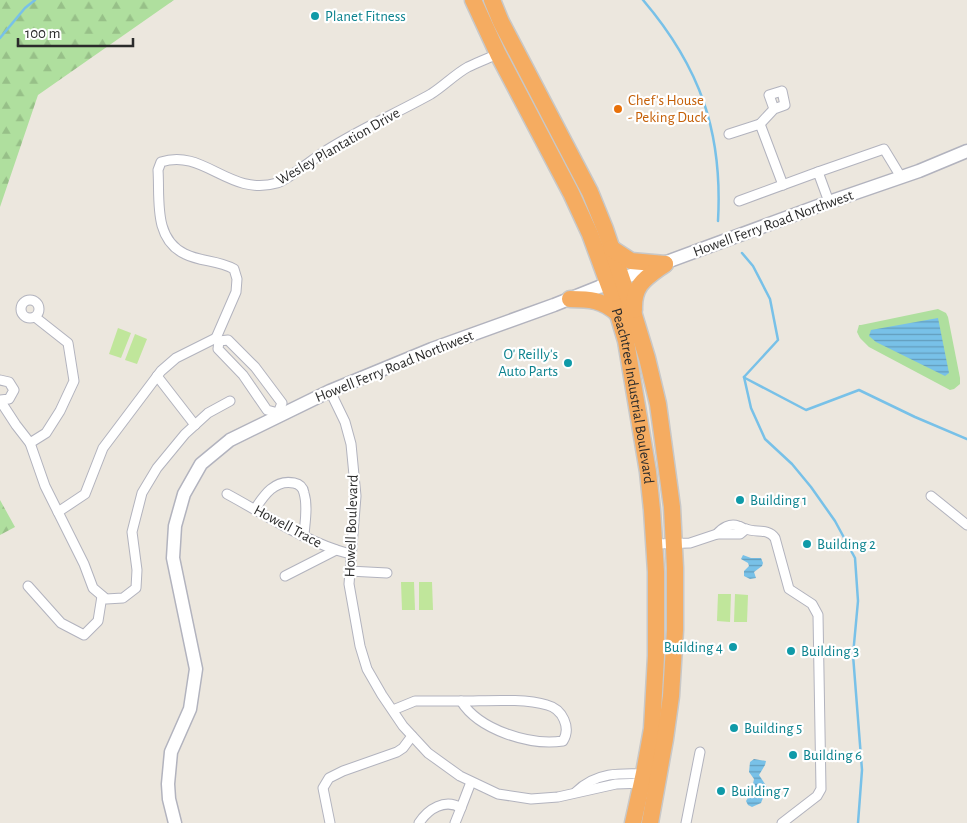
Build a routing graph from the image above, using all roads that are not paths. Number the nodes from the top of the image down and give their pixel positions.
1 (473, 0) edge
2 (492, 0) edge
3 (514, 47) junction
4 (498, 54) junction
5 (774, 109) dead end
6 (760, 124) junction
7 (729, 134) dead end
8 (967, 151) edge
9 (818, 172) junction
10 (901, 177) junction
11 (783, 185) junction
12 (739, 201) dead end
13 (829, 202) junction
14 (611, 248) junction
15 (665, 264) junction
16 (615, 281) junction
17 (570, 299) junction
18 (618, 313) junction
19 (634, 315) junction
20 (35, 317) dead end
21 (218, 339) junction
22 (157, 376) junction
23 (263, 377) junction
24 (0, 380) edge
25 (252, 386) junction
26 (330, 391) junction
27 (1, 400) edge
28 (230, 400) dead end
29 (278, 415) junction
30 (194, 425) junction
31 (30, 443) junction
32 (227, 494) dead end
33 (931, 496) dead end
34 (254, 509) junction
35 (58, 512) junction
36 (967, 526) edge
37 (304, 536) junction
38 (655, 544) junction
39 (674, 544) junction
40 (336, 550) junction
41 (350, 554) junction
42 (349, 571) junction
43 (387, 574) dead end
44 (285, 576) dead end
45 (28, 586) dead end
46 (102, 596) junction
47 (462, 701) junction
48 (392, 710) junction
49 (412, 736) junction
50 (700, 752) dead end
51 (651, 779) junction
52 (471, 782) junction
53 (461, 808) junction
54 (175, 823) edge
55 (330, 823) edge
56 (419, 823) edge
57 (455, 823) edge
58 (633, 823) edge
59 (650, 823) edge
60 (686, 823) edge
61 (782, 823) edge

1 - 4 highway, Peachtree Industrial Boulevard
2 - 3 highway, Peachtree Industrial Boulevard
3 - 4 street
3 - 14 highway, Peachtree Industrial Boulevard
4 - 16 highway, Peachtree Industrial Boulevard
4 - 21 street, Wesley Plantation Drive
5 - 6 street
6 - 7 street
6 - 11 street
8 - 10 street, Howell Ferry Road Northwest
9 - 10 street
9 - 11 street
9 - 13 street
10 - 13 street, Howell Ferry Road Northwest
11 - 12 street
13 - 15 street, Howell Ferry Road Northwest
14 - 15 highway
14 - 16 highway, Peachtree Industrial Boulevard
15 - 16 street, Howell Ferry Road Northwest
15 - 19 highway
16 - 17 street, Howell Ferry Road Northwest
16 - 18 highway, Peachtree Industrial Boulevard
16 - 19 highway, Peachtree Industrial Boulevard
17 - 18 highway
17 - 26 street, Howell Ferry Road Northwest
18 - 38 highway, Peachtree Industrial Boulevard
19 - 39 highway, Peachtree Industrial Boulevard
20 - 31 street
21 - 22 street
21 - 23 street
21 - 25 street
22 - 30 street
22 - 35 street
23 - 25 street
23 - 29 street
24 - 27 street
25 - 29 street
26 - 29 street, Howell Ferry Road Northwest
26 - 41 street, Howell Boulevard
27 - 31 street
28 - 30 street
29 - 54 street, Howell Ferry Road Northwest
30 - 46 street
31 - 35 street
32 - 34 street, Howell Trace
33 - 36 street
34 - 37 street, Howell Trace
34 - 37 street
35 - 46 street
37 - 40 street, Howell Trace
38 - 39 street
38 - 51 highway, Peachtree Industrial Boulevard
39 - 51 highway, Peachtree Industrial Boulevard
39 - 61 street
40 - 41 street, Howell Trace
40 - 44 street
41 - 42 street, Howell Boulevard
42 - 43 street
42 - 48 street, Howell Boulevard
45 - 46 street
47 - 47 street
47 - 48 street
48 - 49 street, Howell Boulevard
49 - 52 street, Howell Boulevard
49 - 55 street
50 - 60 street
51 - 52 street, Howell Boulevard
51 - 58 highway, Peachtree Industrial Boulevard
51 - 59 highway, Peachtree Industrial Boulevard
52 - 53 street
53 - 56 street
53 - 57 street

